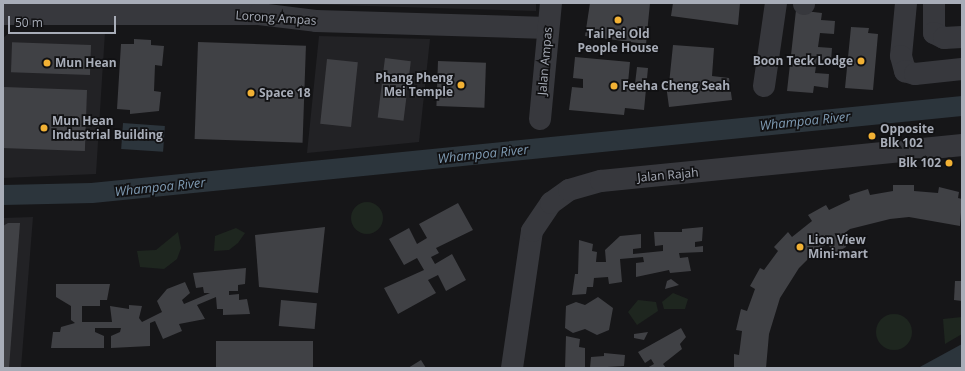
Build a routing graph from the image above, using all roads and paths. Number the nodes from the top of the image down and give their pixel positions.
1 (551, 3) edge
2 (776, 3) edge
3 (906, 3) edge
4 (934, 3) edge
5 (3, 14) edge
6 (548, 28) junction
7 (962, 37) edge
8 (962, 69) edge
9 (764, 86) dead end
10 (540, 119) dead end
11 (962, 146) edge
12 (512, 368) edge

1 - 6 street, Jalan Ampas
2 - 9 street
3 - 8 street
4 - 7 street
5 - 6 street, Lorong Ampas
6 - 10 street, Jalan Ampas
11 - 12 street, Jalan Rajah

